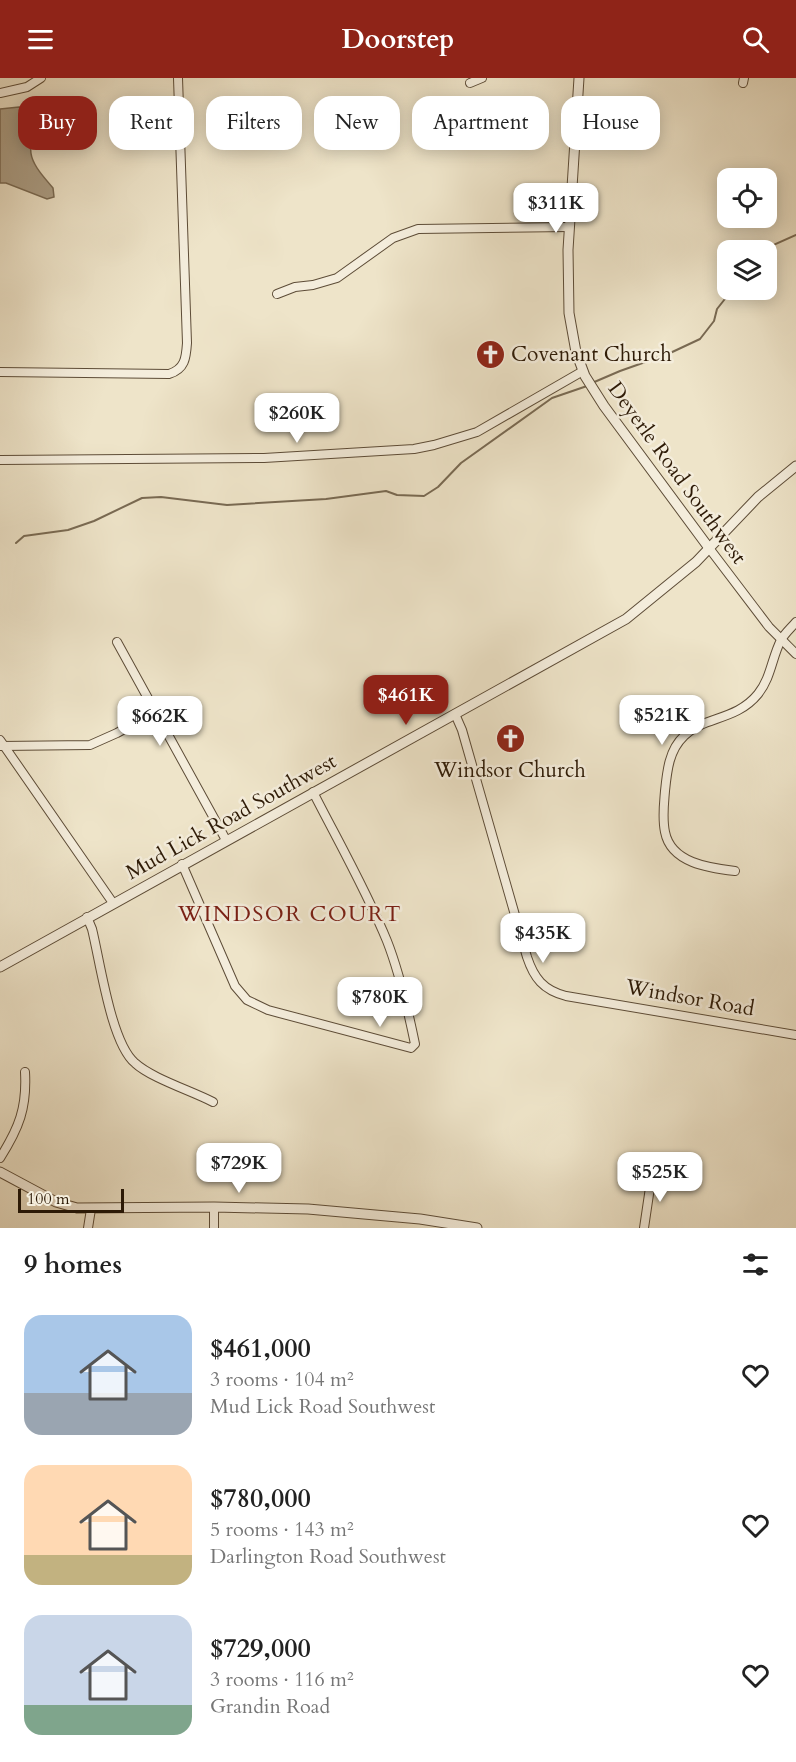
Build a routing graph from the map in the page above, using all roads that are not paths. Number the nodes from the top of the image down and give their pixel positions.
1 (41, 78) edge
2 (178, 78) edge
3 (482, 78) edge
4 (579, 78) edge
5 (470, 83) dead end
6 (0, 93) edge
7 (569, 227) junction
8 (277, 294) dead end
9 (0, 372) edge
10 (587, 379) junction
11 (0, 460) edge
12 (796, 466) edge
13 (709, 548) junction
14 (796, 622) edge
15 (781, 640) junction
16 (117, 642) dead end
17 (796, 654) edge
18 (155, 712) junction
19 (455, 714) junction
20 (1, 744) edge
21 (313, 792) junction
22 (226, 840) junction
23 (182, 864) junction
24 (735, 871) dead end
25 (113, 903) junction
26 (87, 917) junction
27 (0, 967) edge
28 (796, 1035) edge
29 (25, 1072) dead end
30 (213, 1102) dead end
31 (0, 1158) edge
32 (0, 1172) edge
33 (652, 1174) dead end
34 (214, 1207) junction
35 (91, 1209) junction
36 (88, 1228) edge
37 (214, 1228) edge
38 (477, 1228) edge
39 (644, 1228) edge

1 - 6 street
2 - 9 street
3 - 5 street
4 - 7 street, Deyerle Road Southwest
7 - 8 street
7 - 10 street, Deyerle Road Southwest
10 - 11 street
10 - 13 street, Deyerle Road Southwest
12 - 13 street, Mud Lick Road Southwest
13 - 15 street, Deyerle Road Southwest
13 - 19 street, Mud Lick Road Southwest
14 - 15 street
15 - 17 street, Deyerle Road Southwest
15 - 24 street
16 - 18 street
18 - 20 street
18 - 22 street
19 - 21 street, Mud Lick Road Southwest
19 - 28 street, Windsor Road
20 - 25 street
21 - 22 street, Mud Lick Road Southwest
21 - 23 street
22 - 23 street, Mud Lick Road Southwest
23 - 25 street, Mud Lick Road Southwest
25 - 26 street, Mud Lick Road Southwest
26 - 27 street, Mud Lick Road Southwest
26 - 30 street
29 - 31 street
32 - 35 street
33 - 39 street
34 - 35 street
34 - 37 street
34 - 38 street
35 - 36 street

